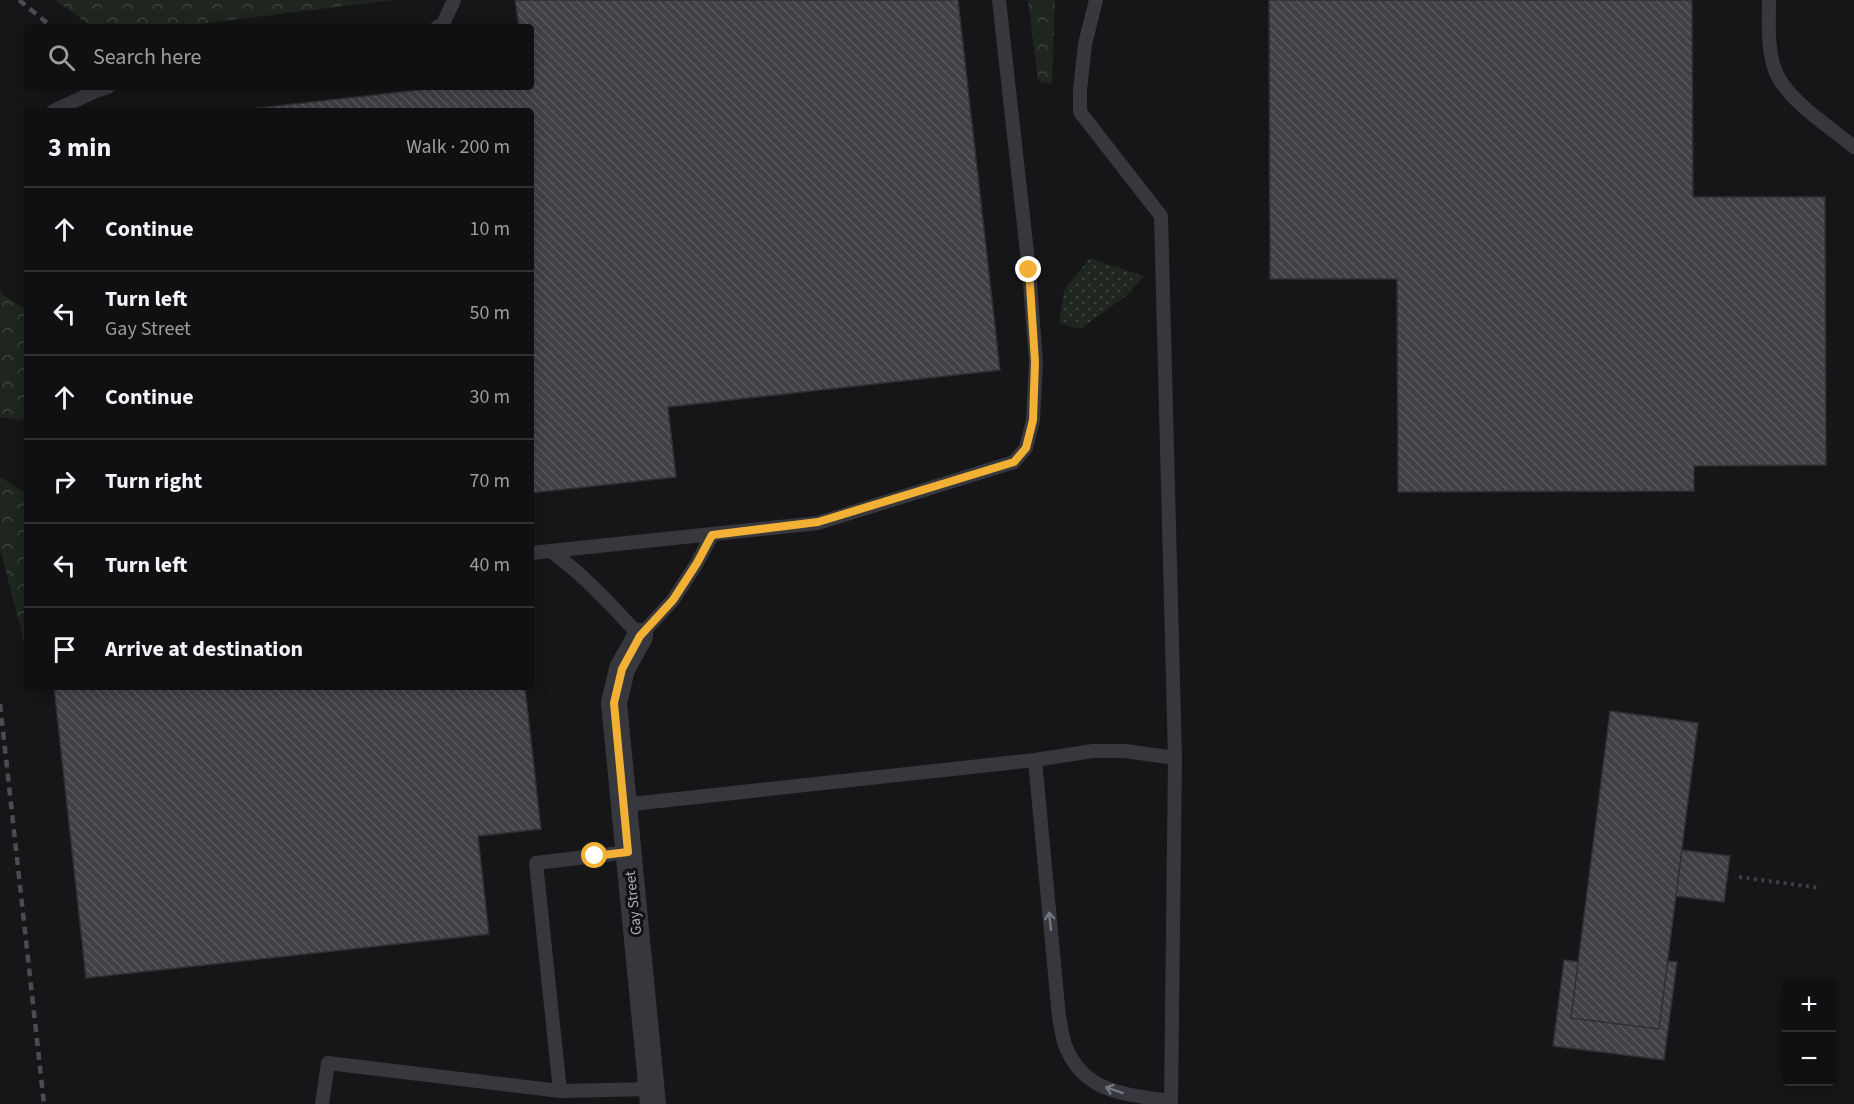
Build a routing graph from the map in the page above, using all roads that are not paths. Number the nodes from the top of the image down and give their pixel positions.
1 (454, 0) edge
2 (999, 0) edge
3 (1096, 0) edge
4 (1769, 0) edge
5 (443, 24) edge
6 (99, 90) edge
7 (59, 108) edge
8 (1854, 147) edge
9 (712, 535) junction
10 (551, 551) junction
11 (534, 554) edge
12 (640, 636) junction
13 (1175, 758) junction
14 (1035, 760) junction
15 (623, 805) junction
16 (628, 852) junction
17 (560, 1091) junction
18 (652, 1097) edge
19 (1171, 1102) edge
20 (322, 1104) edge

1 - 5 lane
2 - 9 lane
3 - 13 lane
4 - 8 lane
6 - 7 lane
9 - 10 lane
9 - 12 lane
10 - 11 lane
10 - 12 lane
12 - 15 street, Gay Street
13 - 14 lane
13 - 19 lane
14 - 15 lane
19 -> 14 lane
15 - 16 street, Gay Street
16 - 17 lane
16 - 18 street, Gay Street
17 - 18 lane
17 - 20 lane

